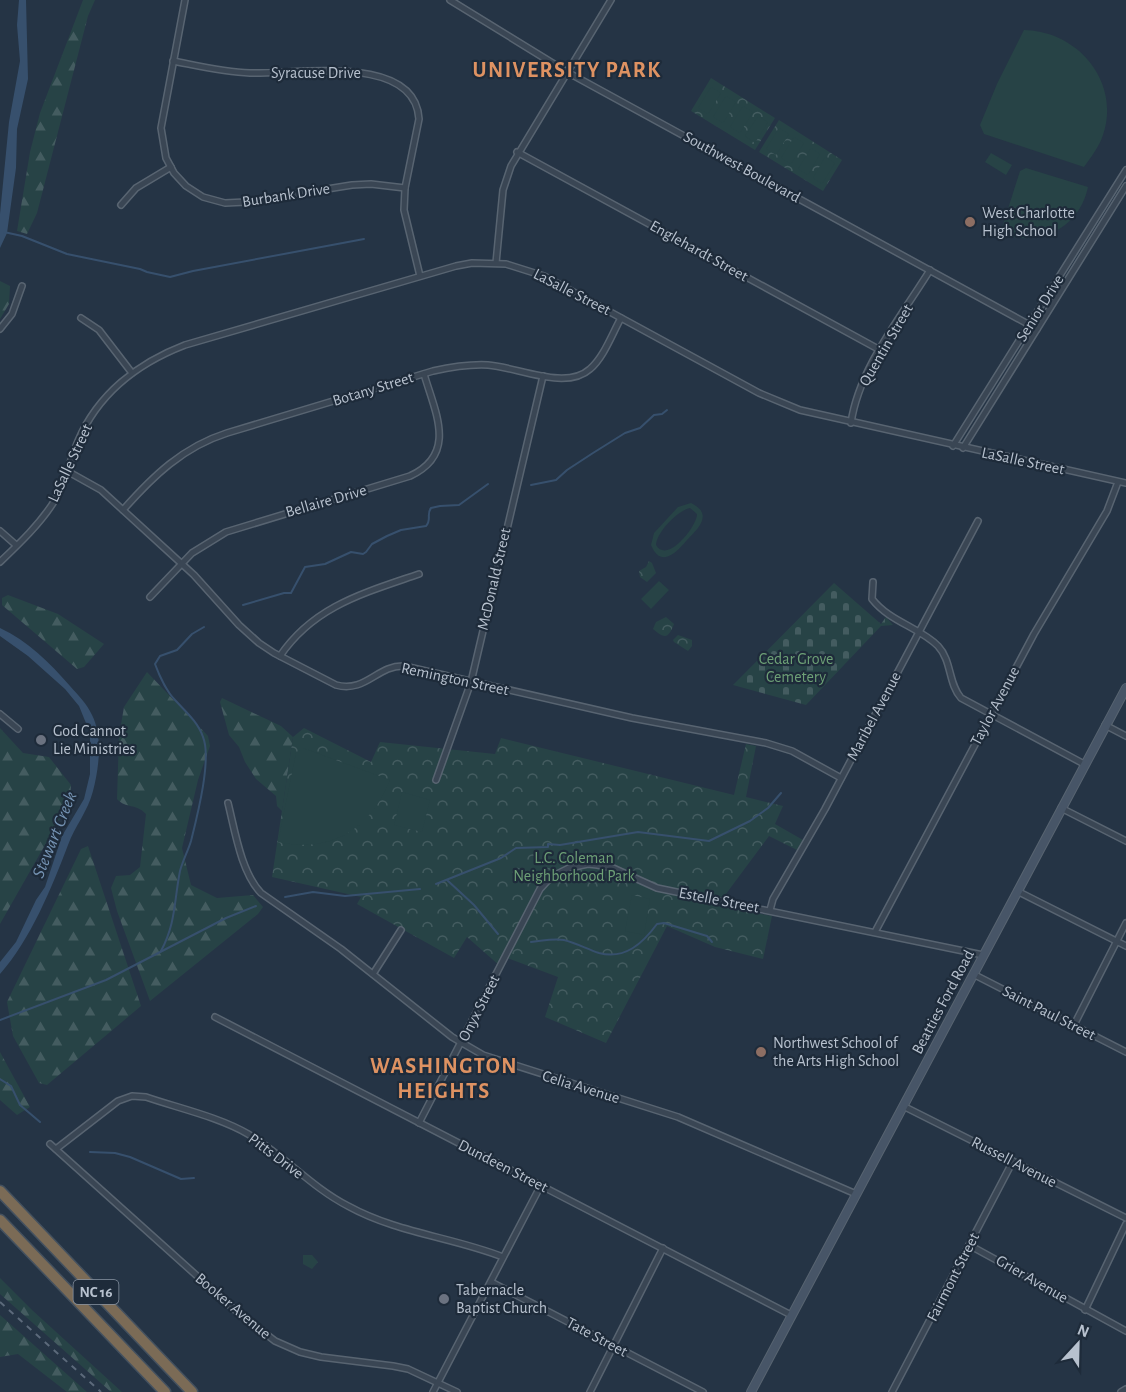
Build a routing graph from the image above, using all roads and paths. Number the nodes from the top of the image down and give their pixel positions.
1 (185, 0) edge
2 (450, 0) edge
3 (611, 0) edge
4 (173, 62) junction
5 (567, 72) junction
6 (517, 152) junction
7 (171, 167) junction
8 (1126, 170) edge
9 (1126, 186) edge
10 (405, 188) junction
11 (120, 206) dead end
12 (496, 263) junction
13 (930, 270) junction
14 (420, 276) junction
15 (22, 286) dead end
16 (81, 318) dead end
17 (621, 318) junction
18 (1029, 325) junction
19 (1037, 329) junction
20 (0, 330) edge
21 (880, 350) junction
22 (132, 373) junction
23 (424, 374) junction
24 (543, 375) junction
25 (851, 423) junction
26 (953, 446) junction
27 (963, 448) junction
28 (67, 471) junction
29 (1118, 482) junction
30 (1126, 483) edge
31 (123, 510) junction
32 (978, 521) dead end
33 (0, 531) edge
34 (16, 545) junction
35 (0, 562) edge
36 (182, 563) junction
37 (419, 574) dead end
38 (873, 582) dead end
39 (150, 597) dead end
40 (919, 633) junction
41 (279, 656) junction
42 (471, 682) junction
43 (1126, 688) edge
44 (0, 714) edge
45 (991, 715) junction
46 (1105, 725) junction
47 (18, 729) dead end
48 (1126, 736) edge
49 (1084, 765) junction
50 (841, 778) junction
51 (436, 780) dead end
52 (228, 803) dead end
53 (1061, 808) junction
54 (1126, 841) edge
55 (1017, 891) junction
56 (770, 910) junction
57 (1126, 923) edge
58 (401, 930) dead end
59 (875, 932) junction
60 (1117, 941) junction
61 (1126, 946) edge
62 (983, 955) junction
63 (505, 957) joint
64 (373, 974) junction
65 (973, 974) junction
66 (215, 1017) dead end
67 (1074, 1025) junction
68 (461, 1043) junction
69 (1126, 1052) edge
70 (903, 1106) junction
71 (419, 1122) junction
72 (50, 1143) dead end
73 (56, 1149) junction
74 (1013, 1161) junction
75 (541, 1185) junction
76 (0, 1191) edge
77 (856, 1194) junction
78 (1126, 1218) edge
79 (0, 1220) edge
80 (1126, 1224) edge
81 (969, 1245) junction
82 (663, 1248) junction
83 (503, 1257) junction
84 (491, 1282) junction
85 (1085, 1310) junction
86 (791, 1315) junction
87 (1126, 1331) edge
88 (613, 1346) junction
89 (438, 1382) junction
90 (165, 1392) edge
91 (192, 1392) edge
92 (433, 1392) edge
93 (457, 1392) edge
94 (590, 1392) edge
95 (703, 1392) edge
96 (751, 1392) edge
97 (893, 1392) edge

1 - 4 street, Burbank Drive
2 - 5 street, Southwest Boulevard
3 - 5 street
4 - 7 street, Burbank Drive
4 - 10 street, Syracuse Drive
5 - 6 street
5 - 13 street, Southwest Boulevard
6 - 12 street
6 - 21 street, Englehardt Street
7 - 10 street, Burbank Drive
7 - 11 street
8 - 18 street, Senior Drive
9 - 19 street, Senior Drive
10 - 14 street, Syracuse Drive
12 - 14 street, LaSalle Street
12 - 17 street, LaSalle Street
13 - 18 street, Southwest Boulevard
13 - 21 street, Quentin Street
14 - 22 street, LaSalle Street
15 - 20 street
16 - 22 street
17 - 24 street, Botany Street
17 - 25 street, LaSalle Street
18 - 19 street, Southwest Boulevard
18 - 26 street, Senior Drive
19 - 27 street, Senior Drive
21 - 25 street, Quentin Street
22 - 28 street, LaSalle Street
23 - 24 street, Botany Street
23 - 31 street, Botany Street
23 - 36 street, Bellaire Drive
24 - 42 street, McDonald Street
25 - 26 street, LaSalle Street
26 - 27 street, LaSalle Street
27 - 29 street, LaSalle Street
28 - 31 street, Remington Street
28 - 34 street, LaSalle Street
29 - 30 street, LaSalle Street
29 - 45 street, Taylor Avenue
31 - 36 street, Remington Street
32 - 40 street, Maribel Avenue
33 - 34 street
34 - 35 street, LaSalle Street
36 - 39 street, Bellaire Drive
36 - 41 street, Remington Street
37 - 41 street
38 - 40 street
40 - 45 street
40 - 50 street, Maribel Avenue
41 - 42 street, Remington Street
42 - 50 street, Remington Street
42 - 51 street, McDonald Street
43 - 46 main road, Beatties Ford Road
44 - 47 street
45 - 49 street
45 - 59 street, Taylor Avenue
46 - 48 street
46 - 49 main road, Beatties Ford Road
49 - 53 main road, Beatties Ford Road
50 - 56 street, Maribel Avenue
52 - 64 street, Celia Avenue
53 - 54 street
53 - 55 main road, Beatties Ford Road
55 - 60 street
55 - 62 main road, Beatties Ford Road
56 - 59 street, Estelle Street
56 - 63 street, Estelle Street
57 - 60 street
58 - 64 street
59 - 62 street, Estelle Street
60 - 61 street
60 - 67 street
62 - 65 main road, Beatties Ford Road
63 - 68 street, Onyx Street
64 - 68 street, Celia Avenue
65 - 67 street, Saint Paul Street
65 - 70 main road, Beatties Ford Road
66 - 71 street, Dundeen Street
67 - 69 street, Saint Paul Street
68 - 71 street, Onyx Street
68 - 77 street, Celia Avenue
70 - 74 street, Russell Avenue
70 - 77 main road, Beatties Ford Road
71 - 75 street, Dundeen Street
72 - 73 street, Booker Avenue
73 - 83 street, Pitts Drive
73 - 89 street, Booker Avenue
74 - 78 street, Russell Avenue
74 - 81 street, Fairmont Street
75 - 82 street, Dundeen Street
75 - 83 street
76 - 91 highway, NC 16
77 - 86 main road, Beatties Ford Road
79 - 90 highway, NC 16
80 - 85 street
81 - 85 street, Grier Avenue
81 - 97 street, Fairmont Street
82 - 86 street, Dundeen Street
82 - 88 street
83 - 84 street
84 - 88 street, Tate Street
84 - 89 street
85 - 87 street, Grier Avenue
86 - 96 main road, Beatties Ford Road
88 - 94 street
88 - 95 street, Tate Street
89 - 92 street
89 - 93 street, Booker Avenue

